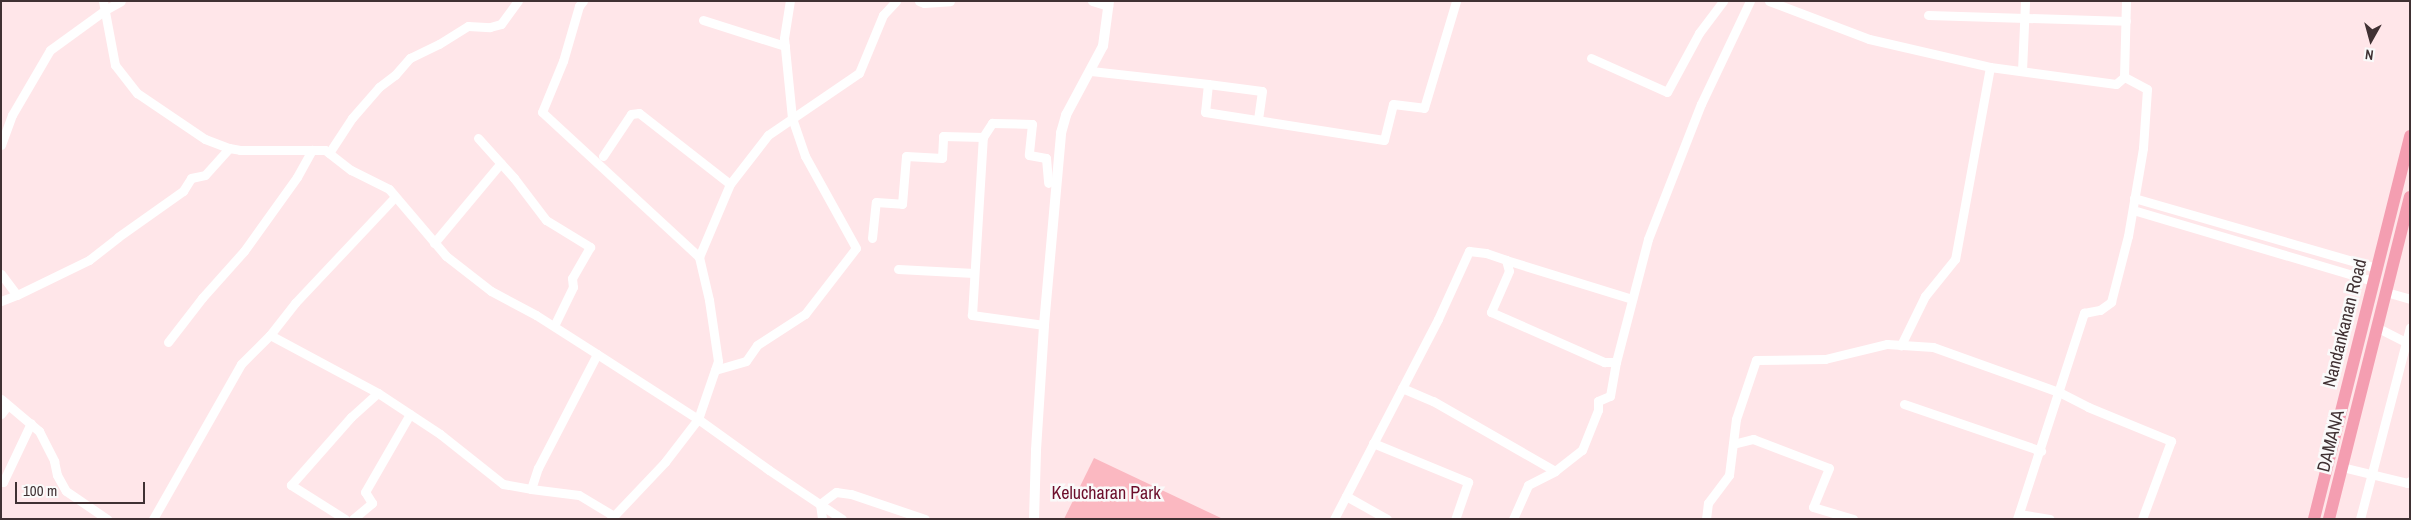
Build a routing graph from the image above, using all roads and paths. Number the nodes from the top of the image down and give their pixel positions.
1 (121, 1) edge
2 (518, 1) edge
3 (790, 1) edge
4 (896, 1) edge
5 (919, 1) edge
6 (950, 1) edge
7 (1092, 1) edge
8 (1456, 1) edge
9 (1724, 1) edge
10 (1750, 1) edge
11 (1769, 1) edge
12 (2025, 1) edge
13 (2126, 1) edge
14 (578, 3) edge
15 (1109, 4) edge
16 (104, 5) edge
17 (1928, 15) dead end
18 (2024, 18) junction
19 (702, 20) dead end
20 (2126, 21) junction
21 (785, 46) junction
22 (1591, 58) dead end
23 (1990, 67) junction
24 (1091, 71) junction
25 (2022, 71) junction
26 (2124, 78) junction
27 (1208, 84) junction
28 (792, 118) junction
29 (1258, 119) junction
30 (2410, 136) edge
31 (983, 137) junction
32 (478, 138) dead end
33 (1, 145) edge
34 (230, 148) junction
35 (312, 150) junction
36 (329, 153) junction
37 (602, 156) dead end
38 (501, 163) junction
39 (1048, 183) dead end
40 (730, 184) junction
41 (395, 197) junction
42 (2410, 197) edge
43 (2134, 198) junction
44 (2133, 210) junction
45 (872, 238) dead end
46 (434, 243) junction
47 (699, 257) junction
48 (1506, 260) junction
49 (898, 269) dead end
50 (974, 273) junction
51 (1, 274) edge
52 (2375, 275) junction
53 (2386, 292) junction
54 (17, 295) junction
55 (1632, 299) junction
56 (2410, 299) edge
57 (1, 301) edge
58 (1044, 325) junction
59 (554, 326) junction
60 (2378, 328) junction
61 (2410, 328) edge
62 (270, 335) junction
63 (168, 342) dead end
64 (2408, 344) edge
65 (1900, 345) junction
66 (597, 354) junction
67 (1616, 362) junction
68 (715, 370) junction
69 (1402, 388) junction
70 (2059, 392) junction
71 (378, 394) junction
72 (5, 402) edge
73 (1904, 404) dead end
74 (1, 414) edge
75 (410, 414) junction
76 (698, 419) junction
77 (31, 423) junction
78 (1373, 443) junction
79 (1733, 444) junction
80 (2041, 450) junction
81 (2342, 466) junction
82 (1555, 471) junction
83 (2372, 474) junction
84 (1, 481) edge
85 (2410, 481) edge
86 (531, 489) junction
87 (1346, 496) junction
88 (820, 504) junction
89 (613, 517) edge
90 (2018, 517) edge
91 (107, 519) edge
92 (154, 519) edge
93 (345, 519) edge
94 (353, 519) edge
95 (822, 519) edge
96 (842, 519) edge
97 (925, 519) edge
98 (1034, 519) edge
99 (1334, 519) edge
100 (1387, 519) edge
101 (1455, 519) edge
102 (1513, 519) edge
103 (1706, 519) edge
104 (1853, 519) edge
105 (2050, 519) edge
106 (2142, 519) edge
107 (2314, 519) edge
108 (2329, 519) edge
109 (2360, 519) edge

1 - 16 street
2 - 36 street
3 - 21 street
4 - 28 street
5 - 6 street
7 - 15 street
8 - 29 street
9 - 22 street
10 - 55 street
11 - 23 street
12 - 18 street
13 - 20 street
14 - 47 street
15 - 24 street
16 - 33 street
16 - 34 street
17 - 18 street
18 - 20 street
18 - 25 street
19 - 21 street
20 - 26 street
21 - 28 street
23 - 25 street
23 - 65 street
24 - 27 street
24 - 58 street
25 - 26 street
26 - 43 street
27 - 29 street
27 - 29 street
28 - 40 street
28 - 68 street
30 - 52 main road, Nandankanan Road
31 - 39 street
31 - 45 street
31 - 50 street
32 - 38 street
34 - 35 street
34 - 54 street
35 - 36 street
35 - 63 street
36 - 41 street
37 - 40 street
38 - 46 street
38 - 59 street
40 - 47 street
41 - 46 street
41 - 62 street
42 - 53 main road, DAMANA
43 - 44 street
43 - 52 street
44 - 52 street
44 - 70 street
46 - 59 street
47 - 68 street
48 - 55 street
48 - 67 street
48 - 69 street
49 - 50 street
50 - 58 street
51 - 54 street
52 - 107 main road, Nandankanan Road
53 - 56 street
53 - 60 main road, DAMANA
54 - 57 street
55 - 67 street
58 - 98 street
59 - 66 street
60 - 64 street
60 - 81 main road, DAMANA
61 - 64 street
62 - 71 street
62 - 92 street
64 - 83 street
65 - 70 street
65 - 79 street
66 - 76 street
66 - 86 street
67 - 82 street
68 - 76 street
69 - 78 street
69 - 82 street
70 - 80 street
70 - 106 street
71 - 75 street
71 - 93 street
72 - 74 street
72 - 77 street
73 - 80 street
75 - 86 street
75 - 94 street
76 - 88 street
76 - 89 street
77 - 84 street
77 - 91 street
78 - 87 street
78 - 101 street
79 - 103 street
79 - 104 street
80 - 90 street
81 - 83 street
81 - 108 main road, DAMANA
82 - 102 street
83 - 85 street
83 - 109 street
86 - 89 street
87 - 99 street
87 - 100 street
88 - 95 street
88 - 96 street
88 - 97 street
90 - 105 street

